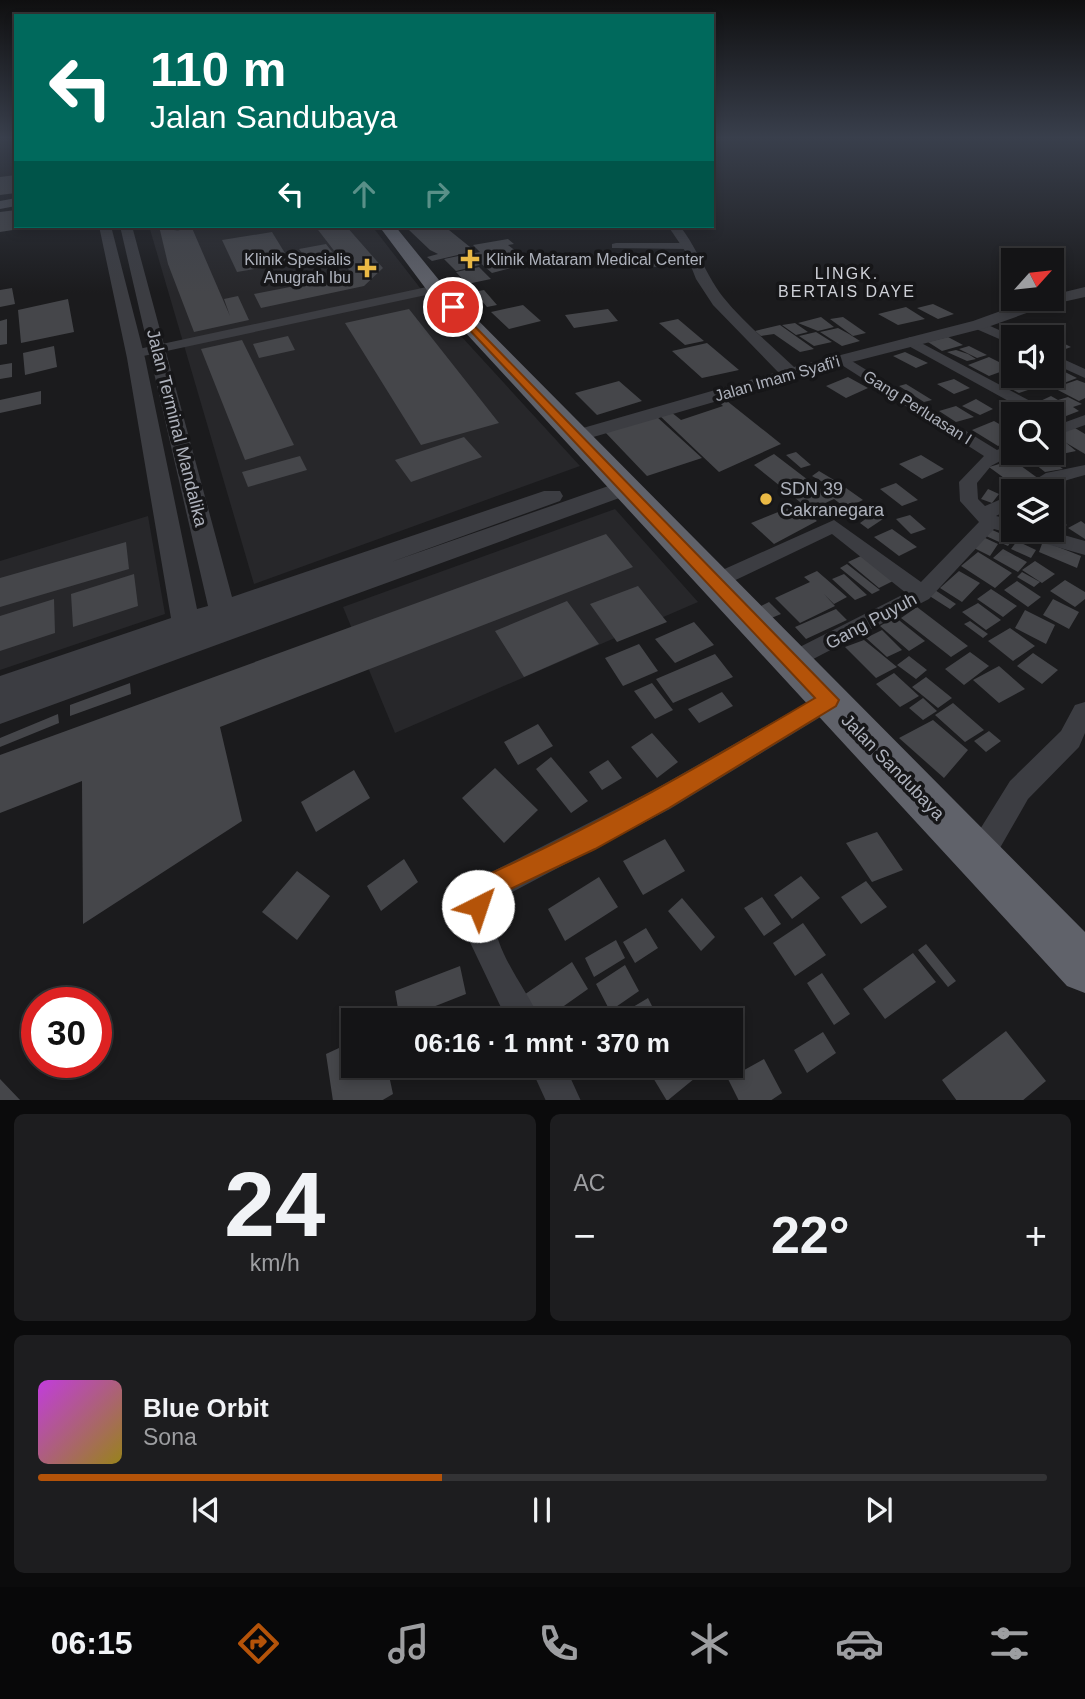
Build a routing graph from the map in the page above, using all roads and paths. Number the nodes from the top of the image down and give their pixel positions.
1 (105, 228) edge
2 (127, 228) edge
3 (389, 228) edge
4 (675, 228) edge
5 (617, 246) dead end
6 (688, 246) junction
7 (436, 289) junction
8 (1085, 292) edge
9 (979, 325) junction
10 (1001, 335) edge
11 (910, 341) junction
12 (157, 349) junction
13 (134, 354) junction
14 (842, 359) junction
15 (1064, 364) edge
16 (790, 374) junction
17 (1085, 374) edge
18 (1022, 402) edge
19 (1084, 421) edge
20 (1064, 424) edge
21 (576, 436) junction
22 (1001, 453) edge
23 (995, 456) junction
24 (1085, 470) edge
25 (1048, 479) edge
26 (618, 481) junction
27 (1001, 522) edge
28 (1001, 525) edge
29 (1064, 542) edge
30 (1085, 548) edge
31 (716, 581) junction
32 (922, 594) junction
33 (225, 622) junction
34 (188, 635) junction
35 (792, 661) junction
36 (0, 689) edge
37 (829, 700) junction
38 (0, 711) edge
39 (1083, 712) dead end
40 (979, 857) junction
41 (1085, 968) edge
42 (518, 1008) edge
43 (553, 1078) edge
44 (564, 1100) edge

1 - 13 street
2 - 12 street, Jalan Terminal Mandalika
3 - 7 highway, Jalan Sandubaya
4 - 6 street
5 - 6 street
6 - 16 street
7 - 12 street
7 - 21 highway, Jalan Sandubaya
8 - 9 street, Jalan Imam Syafi'i
9 - 10 street
9 - 11 street, Jalan Imam Syafi'i
11 - 14 street, Jalan Imam Syafi'i
11 - 18 street
12 - 13 street
12 - 33 street, Jalan Terminal Mandalika
13 - 34 street
14 - 16 street, Jalan Imam Syafi'i
14 - 23 street, Gang Perluasan I
15 - 17 street
16 - 21 street, Jalan Imam Syafi'i
19 - 20 street
21 - 26 highway, Jalan Sandubaya
22 - 23 street
23 - 27 street
24 - 25 street
26 - 31 highway, Jalan Sandubaya
26 - 33 street
28 - 32 street, Gang Puyuh
29 - 30 street
31 - 32 street
31 - 35 highway, Jalan Sandubaya
32 - 35 street, Gang Puyuh
33 - 34 street
34 - 36 street
34 - 38 street
35 - 37 highway, Jalan Sandubaya
37 - 40 highway, Jalan Sandubaya
37 - 42 street
39 - 40 street
40 - 41 highway, Jalan Sandubaya
43 - 44 street

